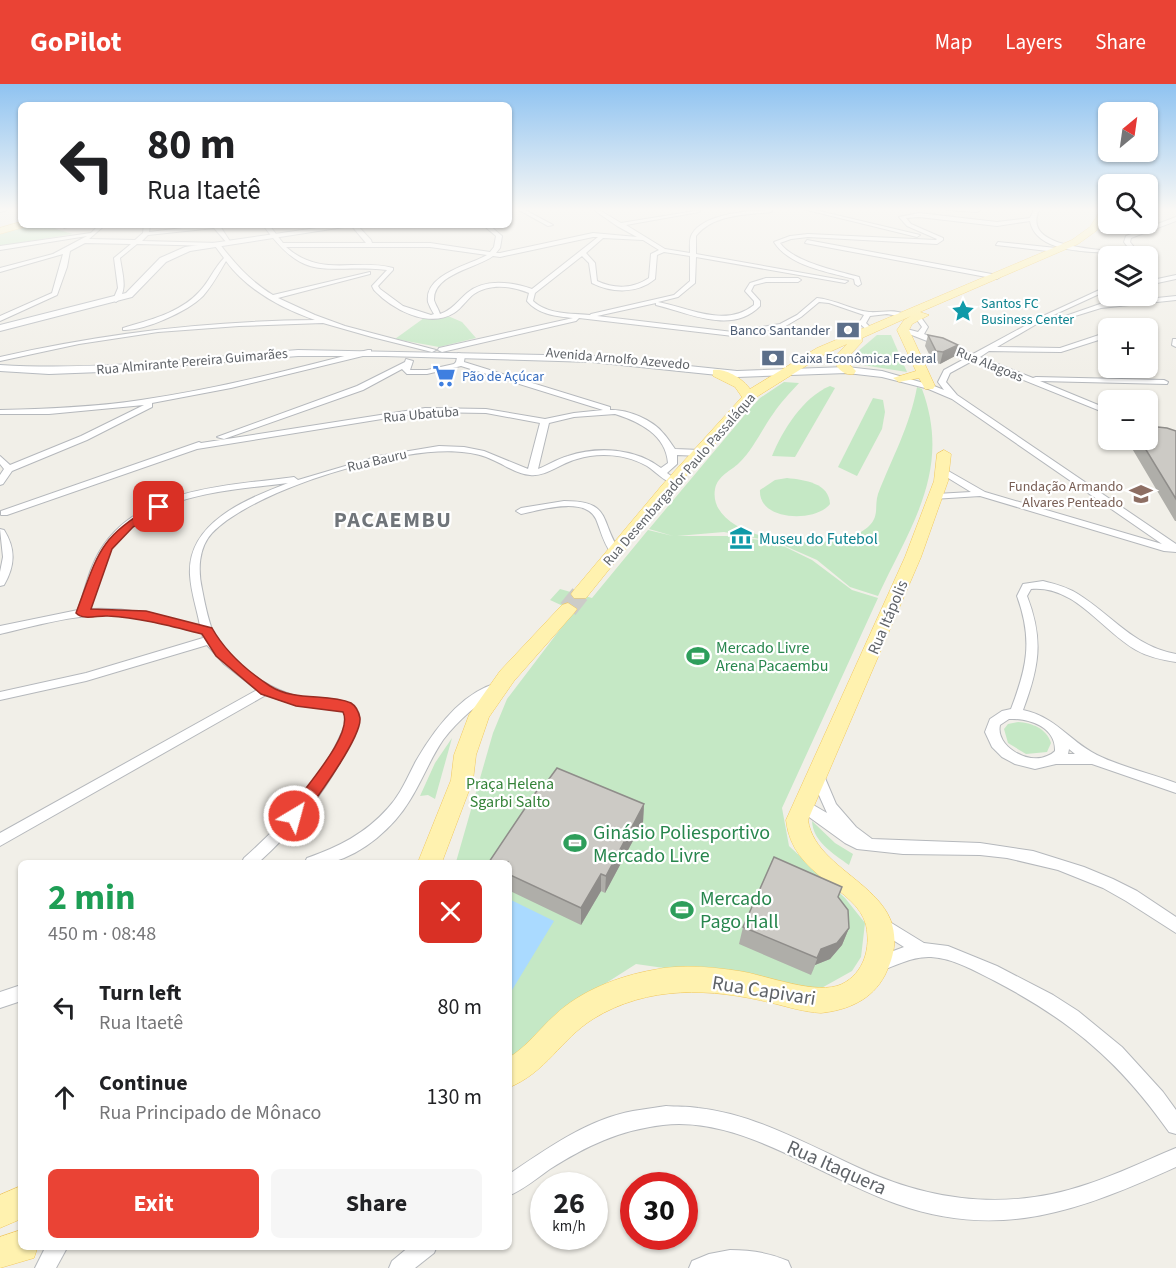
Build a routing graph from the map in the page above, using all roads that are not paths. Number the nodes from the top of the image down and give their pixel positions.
1 (15, 265) edge
2 (64, 265) edge
3 (118, 265) edge
4 (156, 265) edge
5 (221, 265) edge
6 (231, 265) edge
7 (312, 265) edge
8 (467, 265) edge
9 (568, 265) edge
10 (593, 265) edge
11 (653, 265) edge
12 (694, 265) edge
13 (748, 265) edge
14 (819, 265) edge
15 (933, 265) edge
16 (1026, 265) edge
17 (1031, 265) edge
18 (391, 269) junction
19 (0, 270) edge
20 (237, 272) junction
21 (214, 275) junction
22 (997, 277) junction
23 (1176, 277) edge
24 (1158, 281) edge
25 (858, 284) junction
26 (532, 292) junction
27 (1098, 293) edge
28 (676, 296) junction
29 (273, 297) junction
30 (1176, 298) edge
31 (116, 300) junction
32 (648, 303) junction
33 (679, 308) junction
34 (605, 313) junction
35 (306, 314) junction
36 (868, 314) junction
37 (903, 315) junction
38 (438, 316) junction
39 (584, 317) junction
40 (918, 317) junction
41 (563, 318) junction
42 (0, 319) edge
43 (292, 321) junction
44 (610, 321) junction
45 (328, 322) junction
46 (1029, 327) junction
47 (0, 328) edge
48 (869, 330) junction
49 (903, 330) junction
50 (920, 335) junction
51 (1098, 337) edge
52 (81, 340) junction
53 (395, 342) junction
54 (986, 349) junction
55 (437, 350) junction
56 (821, 351) junction
57 (321, 352) junction
58 (368, 352) junction
59 (414, 352) junction
60 (462, 353) junction
61 (972, 356) junction
62 (0, 359) edge
63 (322, 364) junction
64 (0, 368) edge
65 (407, 368) junction
66 (850, 370) junction
67 (786, 372) junction
68 (717, 373) junction
69 (899, 378) joint
70 (1028, 379) junction
71 (926, 380) junction
72 (1164, 382) dead end
73 (565, 396) junction
74 (749, 397) junction
75 (955, 397) junction
76 (154, 402) junction
77 (1098, 408) edge
78 (0, 412) edge
79 (616, 412) junction
80 (564, 417) junction
81 (545, 421) junction
82 (191, 447) junction
83 (672, 452) junction
84 (700, 453) junction
85 (944, 454) dead end
86 (0, 459) edge
87 (9, 469) junction
88 (943, 471) junction
89 (532, 473) junction
90 (313, 478) junction
91 (667, 481) junction
92 (0, 482) edge
93 (976, 492) junction
94 (936, 497) junction
95 (521, 511) dead end
96 (1, 515) edge
97 (0, 532) edge
98 (1149, 532) junction
99 (1127, 537) junction
100 (1176, 550) edge
101 (615, 551) junction
102 (0, 583) edge
103 (580, 594) tunnel mouth
104 (568, 609) tunnel mouth
105 (83, 613) junction
106 (0, 630) edge
107 (209, 635) junction
108 (1176, 658) edge
109 (501, 685) junction
110 (266, 690) junction
111 (0, 696) edge
112 (1015, 714) junction
113 (1061, 738) junction
114 (1057, 759) junction
115 (1093, 759) junction
116 (817, 775) junction
117 (1176, 788) edge
118 (803, 805) junction
119 (0, 840) edge
120 (871, 846) junction
121 (255, 860) edge
122 (317, 860) edge
123 (431, 860) edge
124 (878, 921) junction
125 (1176, 926) edge
126 (922, 950) junction
127 (878, 964) junction
128 (18, 994) edge
129 (0, 1000) edge
130 (512, 1072) edge
131 (1176, 1125) edge
132 (1176, 1157) edge
133 (512, 1184) edge
134 (18, 1203) edge
135 (0, 1212) edge
136 (18, 1247) edge
137 (56, 1250) edge
138 (422, 1250) edge
139 (0, 1254) edge
140 (45, 1268) edge
141 (399, 1268) edge
142 (699, 1268) edge
143 (781, 1268) edge

1 - 19 street
2 - 42 street
3 - 31 street
4 - 31 main road
5 - 21 street
6 - 20 street
7 - 18 street
8 - 38 street
9 - 26 street
10 - 11 street
12 - 28 street
13 - 25 street
14 - 25 street
15 - 22 street
16 - 22 main road, Rua Desembargador Paulo Passaláqua
17 - 40 main road
18 - 29 street
18 - 38 street
20 - 21 street
20 - 29 street
21 - 52 street
22 - 37 main road, Rua Desembargador Paulo Passaláqua
23 - 24 street
25 - 33 street
26 - 38 street
26 - 41 street
27 - 46 street
28 - 32 street
28 - 33 street
29 - 35 street
30 - 46 street
31 - 47 main road
32 - 33 street
32 - 34 street
34 - 39 street
34 - 44 street
35 - 43 street
35 - 45 street
36 - 37 street
36 - 44 street
36 - 48 street
37 - 48 main road, Rua Desembargador Paulo Passaláqua
39 - 41 street
39 - 44 street
40 - 49 main road
40 - 50 street
41 - 60 street
43 - 45 street
43 - 52 street
45 - 53 street
46 - 54 street
48 - 49 main road, Rua Alagoas
48 - 56 main road, Rua Desembargador Paulo Passaláqua
48 - 66 main road
49 - 50 street, Rua Alagoas
49 - 71 main road
50 - 61 street, Rua Alagoas
51 - 54 street
52 - 62 street
53 - 55 street
53 - 59 street
54 - 61 street
55 - 59 main road, Avenida Arnolfo Azevedo
55 - 60 main road, Avenida Arnolfo Azevedo
56 - 60 main road, Avenida Arnolfo Azevedo
56 - 67 main road, Rua Desembargador Paulo Passaláqua
57 - 58 main road, Rua Almirante Pereira Guimarães
57 - 63 street
57 - 64 main road, Rua Almirante Pereira Guimarães
58 - 59 main road, Rua Almirante Pereira Guimarães
58 - 63 street
59 - 60 main road, Avenida Arnolfo Azevedo
59 - 65 street
60 - 65 street
60 - 68 main road, Avenida Arnolfo Azevedo
60 - 73 street
61 - 70 street, Rua Alagoas
61 - 75 street
63 - 76 street
65 - 82 street
66 - 67 main road, Avenida Arnolfo Azevedo
66 - 69 main road, Avenida Arnolfo Azevedo
67 - 68 main road, Avenida Arnolfo Azevedo
67 - 74 main road, Rua Desembargador Paulo Passaláqua
68 - 74 main road
69 - 71 main road
70 - 72 street
70 - 77 street, Rua Alagoas
71 - 75 street
73 - 79 street
73 - 80 street
74 - 84 main road, Rua Desembargador Paulo Passaláqua
75 - 98 street
76 - 78 street
76 - 87 street
79 - 80 street, Rua Ubatuba
79 - 83 street, Rua Ubatuba
80 - 81 street, Rua Ubatuba
81 - 82 street, Rua Ubatuba
81 - 89 street
82 - 96 street
83 - 84 street
83 - 91 street
84 - 91 main road, Rua Desembargador Paulo Passaláqua
85 - 88 main road, Rua Itápolis
86 - 87 street
87 - 92 street
88 - 93 street
88 - 94 main road, Rua Itápolis
89 - 90 street, Rua Bauru
89 - 91 street
90 - 105 street
90 - 107 street, Rua Bauru
91 - 101 main road, Rua Desembargador Paulo Passaláqua
93 - 94 street
93 - 99 street
94 - 116 main road, Rua Itápolis
95 - 101 street
97 - 102 street
98 - 99 street
98 - 100 street
99 - 100 street
101 - 103 main road, Rua Desembargador Paulo Passaláqua
104 - 109 main road
105 - 106 street
105 - 107 street
107 - 110 street
107 - 111 street
108 - 112 street
109 - 122 street
109 - 123 main road
110 - 119 street
110 - 121 street
112 - 113 street
112 - 114 street
113 - 114 street
113 - 115 street
114 - 115 street
115 - 117 street
116 - 118 main road, Rua Itápolis
116 - 120 street
118 - 120 street
118 - 124 main road
120 - 125 street
124 - 126 street
124 - 127 main road
126 - 127 street
126 - 131 street
127 - 130 main road, Rua Capivari
128 - 129 street
132 - 133 street, Rua Itaquera
134 - 135 main road
136 - 139 main road
137 - 140 street
138 - 141 street
142 - 143 street

